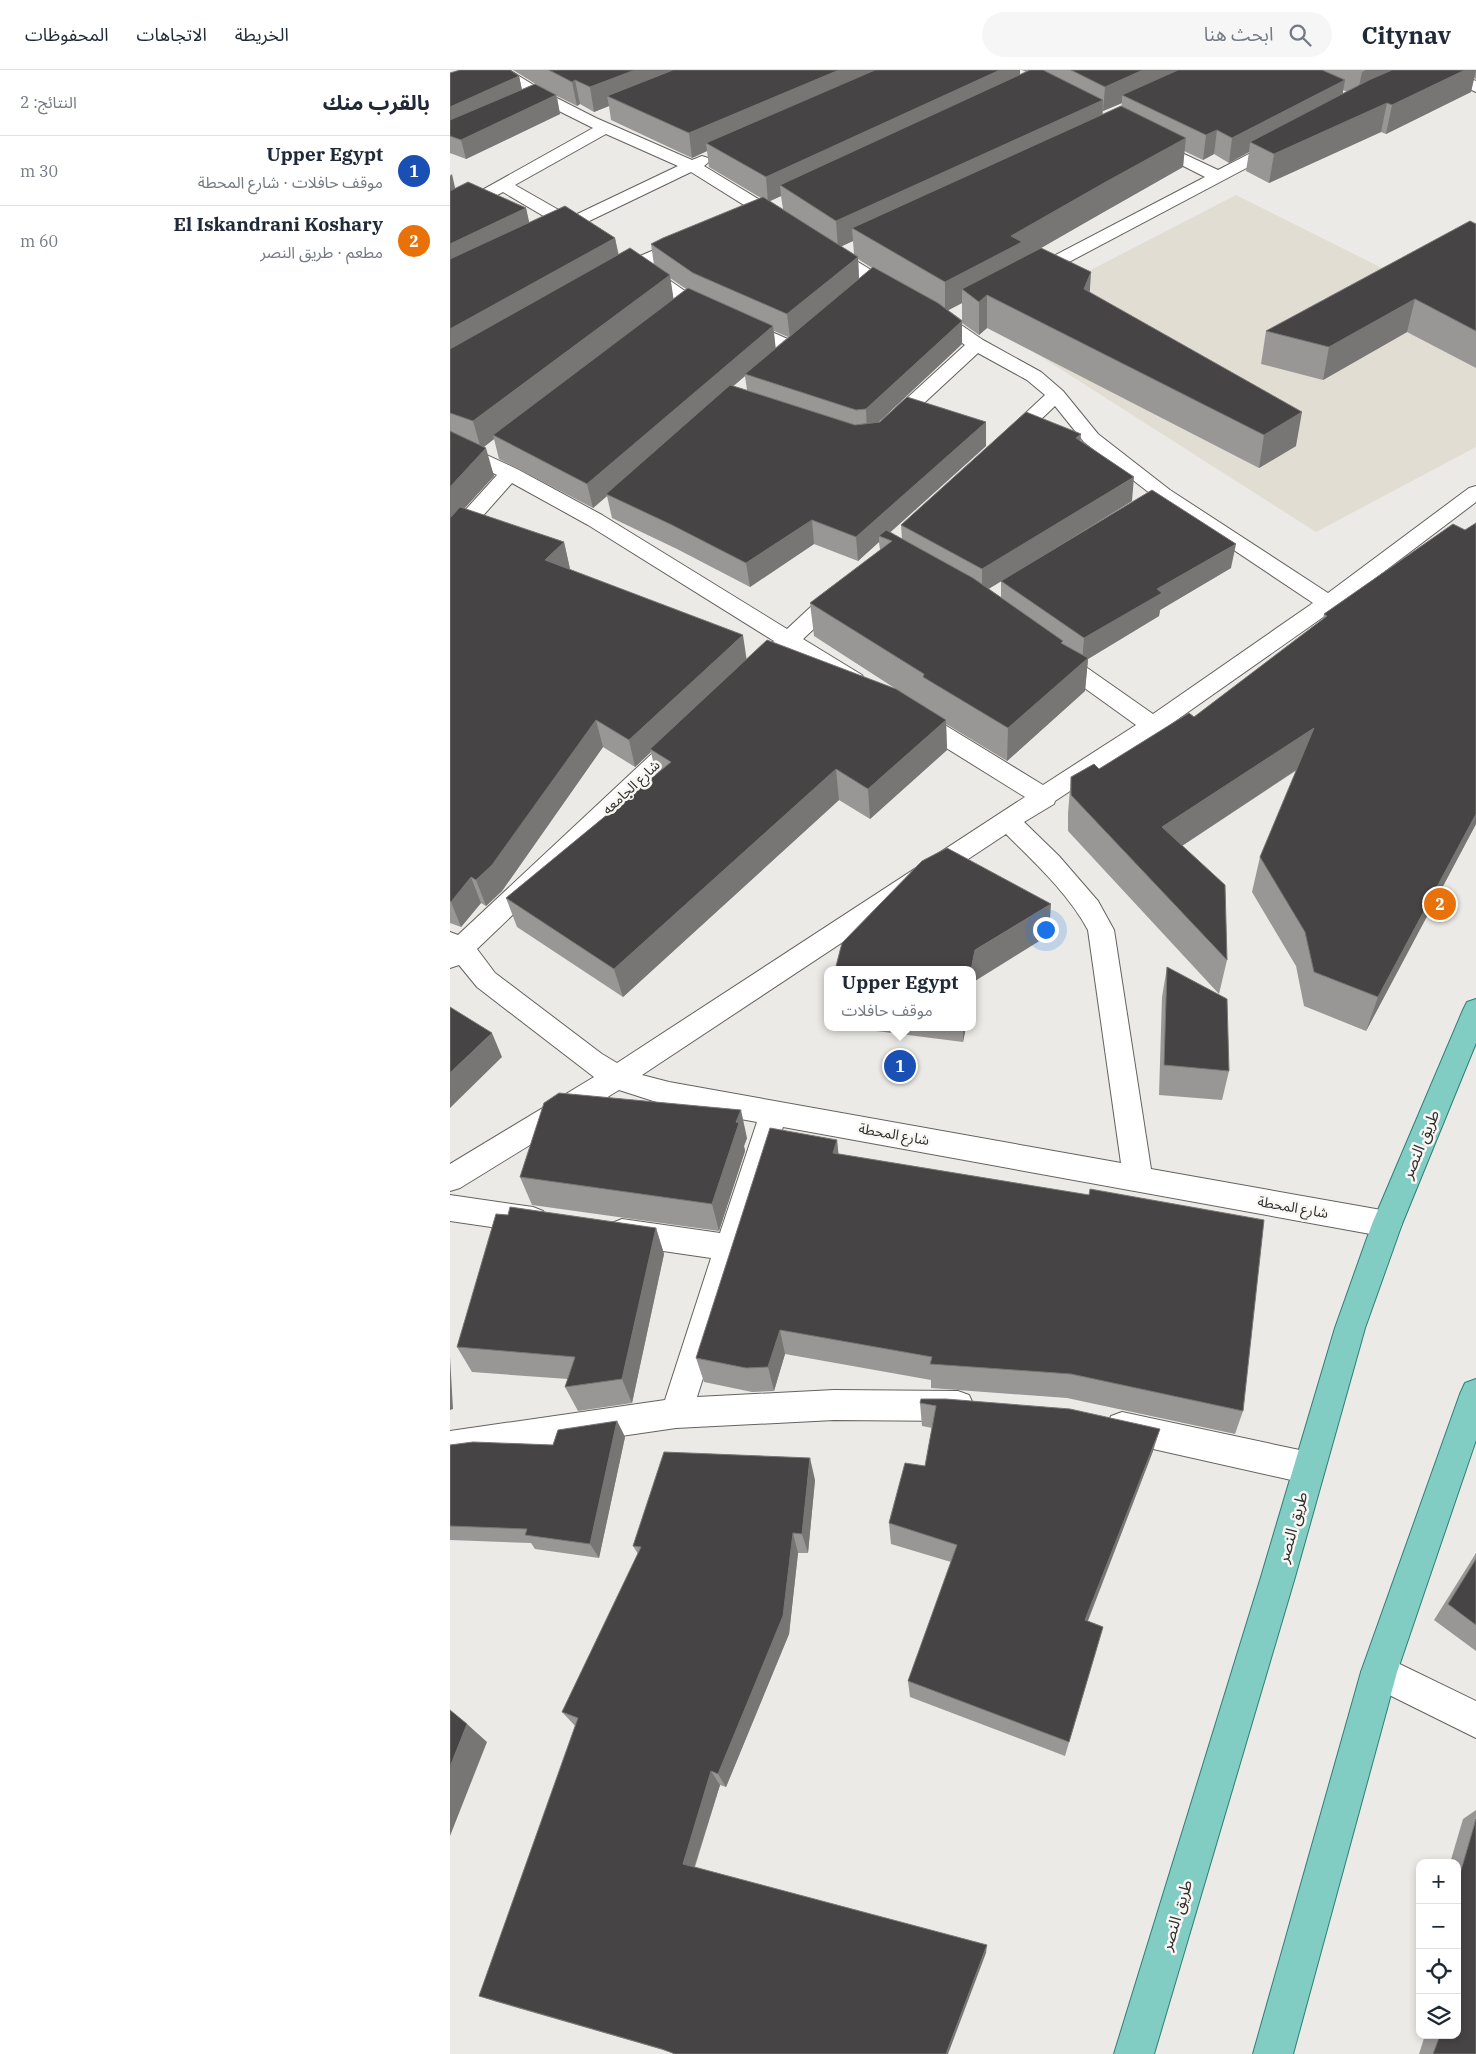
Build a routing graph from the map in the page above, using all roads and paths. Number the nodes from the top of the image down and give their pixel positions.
1 (493, 71) edge
2 (1432, 71) edge
3 (1476, 87) edge
4 (539, 95) junction
5 (522, 103) edge
6 (601, 121) junction
7 (1134, 135) edge
8 (1296, 136) edge
9 (719, 154) edge
10 (692, 166) junction
11 (1217, 176) junction
12 (503, 185) junction
13 (785, 203) edge
14 (767, 211) junction
15 (450, 215) edge
16 (750, 218) edge
17 (570, 223) junction
18 (798, 232) edge
19 (706, 236) edge
20 (595, 239) edge
21 (536, 240) edge
22 (814, 242) edge
23 (855, 249) dead end
24 (619, 254) edge
25 (837, 257) junction
26 (636, 264) junction
27 (873, 280) junction
28 (602, 284) edge
29 (1015, 284) edge
30 (858, 292) edge
31 (689, 302) junction
32 (963, 311) dead end
33 (674, 314) edge
34 (945, 321) junction
35 (806, 336) edge
36 (976, 344) junction
37 (1056, 395) junction
38 (874, 440) edge
39 (450, 444) edge
40 (993, 454) edge
41 (510, 473) junction
42 (1472, 499) edge
43 (450, 540) edge
44 (858, 576) edge
45 (1328, 603) junction
46 (787, 640) junction
47 (1039, 645) edge
48 (737, 688) edge
49 (870, 691) edge
50 (895, 706) edge
51 (1153, 725) junction
52 (693, 729) edge
53 (1045, 798) junction
54 (1009, 822) junction
55 (454, 949) edge
56 (1476, 1010) edge
57 (617, 1077) junction
58 (774, 1112) junction
59 (1138, 1178) junction
60 (450, 1179) edge
61 (450, 1208) edge
62 (556, 1223) edge
63 (1387, 1224) junction
64 (595, 1228) edge
65 (730, 1248) junction
66 (1476, 1394) edge
67 (984, 1408) edge
68 (676, 1413) junction
69 (1096, 1421) edge
70 (450, 1446) edge
71 (1309, 1468) junction
72 (1379, 1672) junction
73 (1476, 1720) edge
74 (1134, 2054) edge
75 (1273, 2054) edge

1 - 4 street
2 - 3 street
4 - 5 street
4 - 6 street
6 - 10 street
6 - 12 street
7 - 11 street
8 - 11 street
9 - 10 street
10 - 14 street
10 - 17 street
11 - 29 street
12 - 15 street
12 - 17 street
13 - 14 street
14 - 16 street
14 - 18 street
17 - 20 street
17 - 21 street
19 - 26 street
22 - 25 street
23 - 25 street
24 - 26 street
25 - 27 street
26 - 28 street
26 - 31 street
27 - 30 street
27 - 34 street
31 - 33 street
31 - 35 street
32 - 34 street
34 - 36 street
36 - 37 street
36 - 38 street
37 - 40 street
37 - 45 street
39 - 41 street
41 - 43 street
41 - 46 street
42 - 45 street
44 - 46 street
45 - 51 street
46 - 48 street
46 - 49 street
47 - 51 street
50 - 53 street
51 - 53 street
52 - 55 street, شارع الجامعه
53 - 54 street
54 - 57 street
54 - 59 street
55 - 57 street, شارع المحطة
56 - 63 main road, طريق النصر
57 - 58 street, شارع المحطة
57 - 60 street
58 - 59 street, شارع المحطة
58 - 65 street
59 - 63 street, شارع المحطة
61 - 62 street
63 - 71 main road, طريق النصر
64 - 65 street
65 - 68 street
66 - 72 main road
67 - 68 street
68 - 70 street
69 - 71 street
71 - 74 main road, طريق النصر
72 - 73 street
72 - 75 main road

